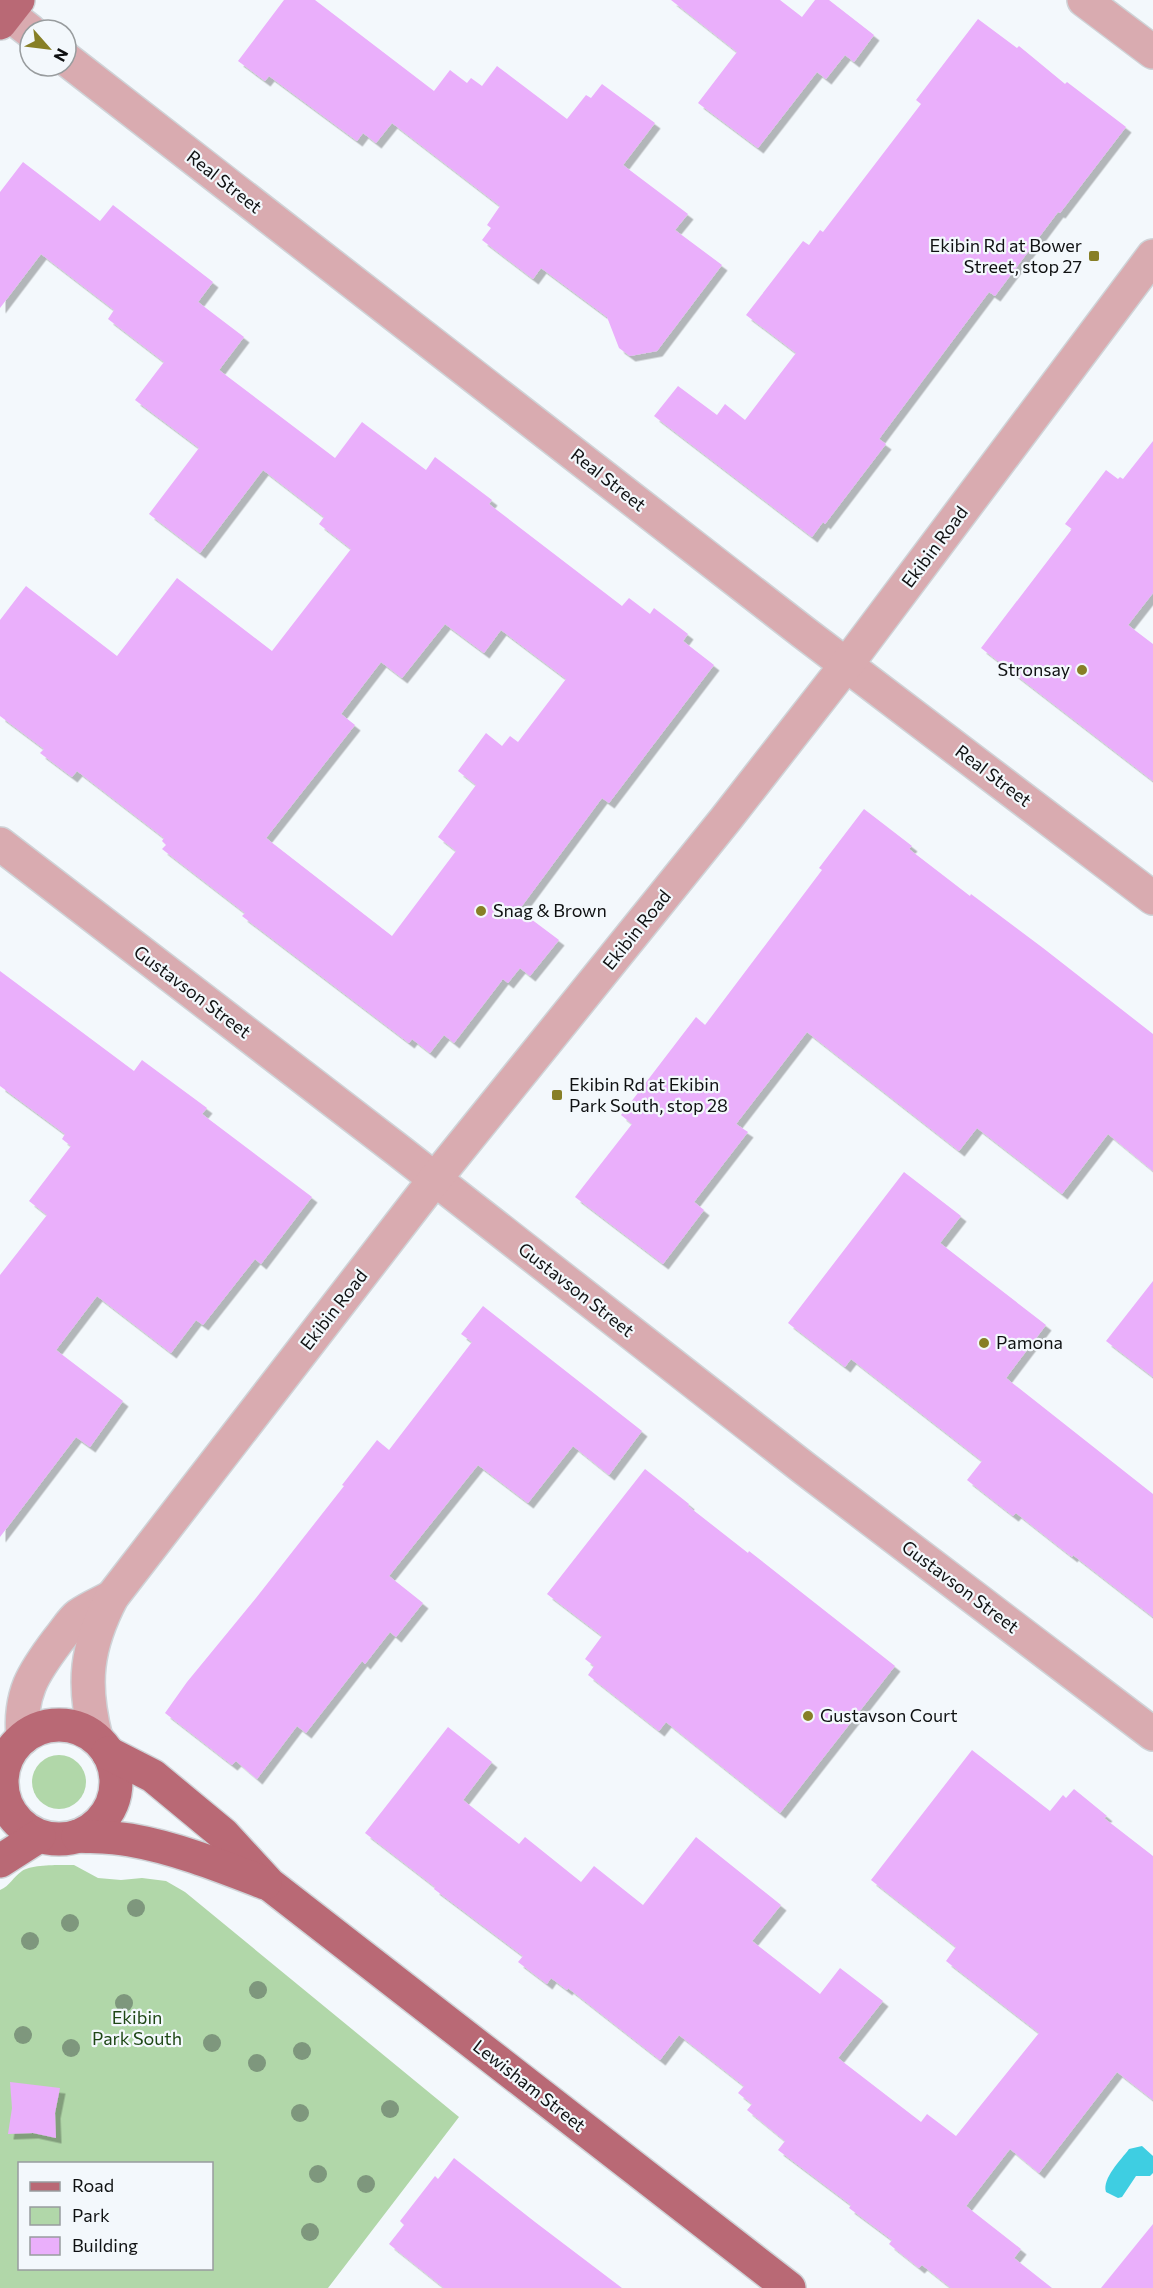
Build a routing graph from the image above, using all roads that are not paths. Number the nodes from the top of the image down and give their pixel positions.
1 (1084, 0) edge
2 (1153, 52) edge
3 (78, 68) edge
4 (1153, 256) edge
5 (847, 664) junction
6 (0, 844) edge
7 (1153, 898) edge
8 (435, 1179) junction
9 (112, 1597) junction
10 (1153, 1734) edge
11 (22, 1738) junction
12 (102, 1745) junction
13 (1, 1773) edge
14 (39, 1836) junction
15 (78, 1836) junction
16 (0, 1861) edge
17 (269, 1884) junction
18 (789, 2288) edge

1 - 2 street
3 - 5 street, Real Street
4 - 5 street, Ekibin Road
5 - 7 street, Real Street
5 - 8 street, Ekibin Road
6 - 8 street, Gustavson Street
8 - 9 street, Ekibin Road
8 - 10 street, Gustavson Street
9 - 11 street, Ekibin Road
9 - 12 street, Ekibin Road
11 - 12 main road
11 - 13 main road
12 - 15 main road
12 - 17 main road, Lewisham Street
13 - 14 main road
14 - 15 main road
14 - 16 main road
15 - 17 main road, Lewisham Street
17 - 18 main road, Lewisham Street

